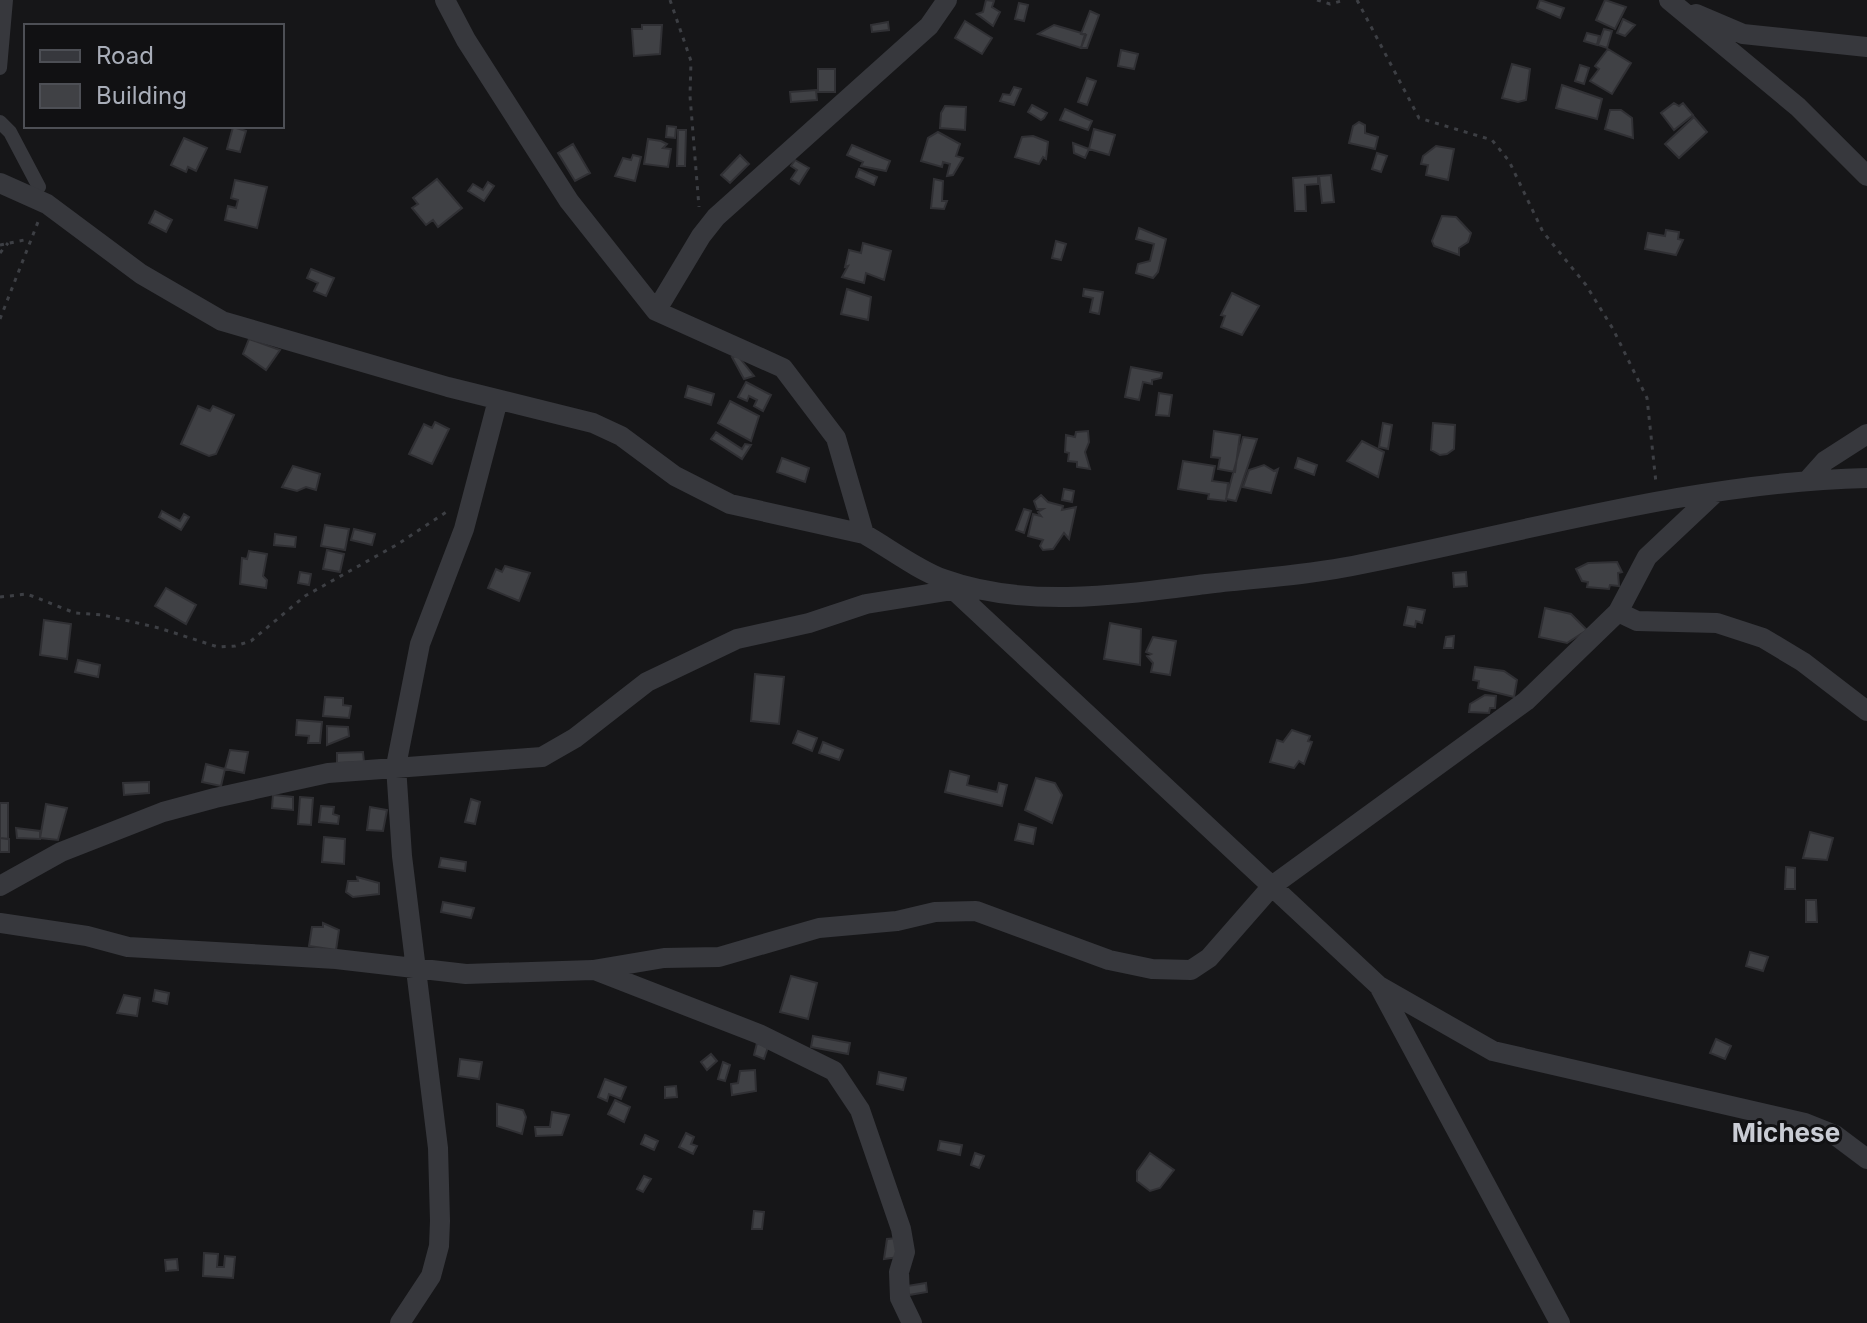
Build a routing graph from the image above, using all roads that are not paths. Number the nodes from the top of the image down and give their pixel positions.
1 (6, 0) edge
2 (445, 0) edge
3 (947, 0) edge
4 (1670, 0) edge
5 (1867, 47) edge
6 (0, 68) edge
7 (0, 122) edge
8 (1867, 176) edge
9 (0, 183) edge
10 (43, 196) junction
11 (656, 311) junction
12 (498, 400) junction
13 (1867, 434) edge
14 (1867, 478) edge
15 (1808, 480) junction
16 (1716, 492) junction
17 (864, 534) junction
18 (948, 584) junction
19 (1618, 612) junction
20 (1867, 711) edge
21 (396, 766) junction
22 (0, 886) edge
23 (1272, 886) junction
24 (0, 923) edge
25 (415, 968) junction
26 (593, 970) junction
27 (1379, 986) junction
28 (1867, 1159) edge
29 (400, 1323) edge
30 (912, 1323) edge
31 (1560, 1323) edge

1 - 6 street
2 - 11 street
3 - 11 street
4 - 5 street
4 - 8 street
7 - 10 street
9 - 10 street
10 - 12 street
11 - 17 street
12 - 17 street
12 - 21 street
13 - 15 street
14 - 15 street
15 - 16 street
16 - 18 street
16 - 19 street
17 - 18 street
18 - 21 street
18 - 23 street
19 - 20 street
19 - 23 street
21 - 22 street
21 - 25 street
23 - 26 street
23 - 27 street
24 - 25 street
25 - 26 street
25 - 29 street
26 - 30 street
27 - 28 street
27 - 31 street

